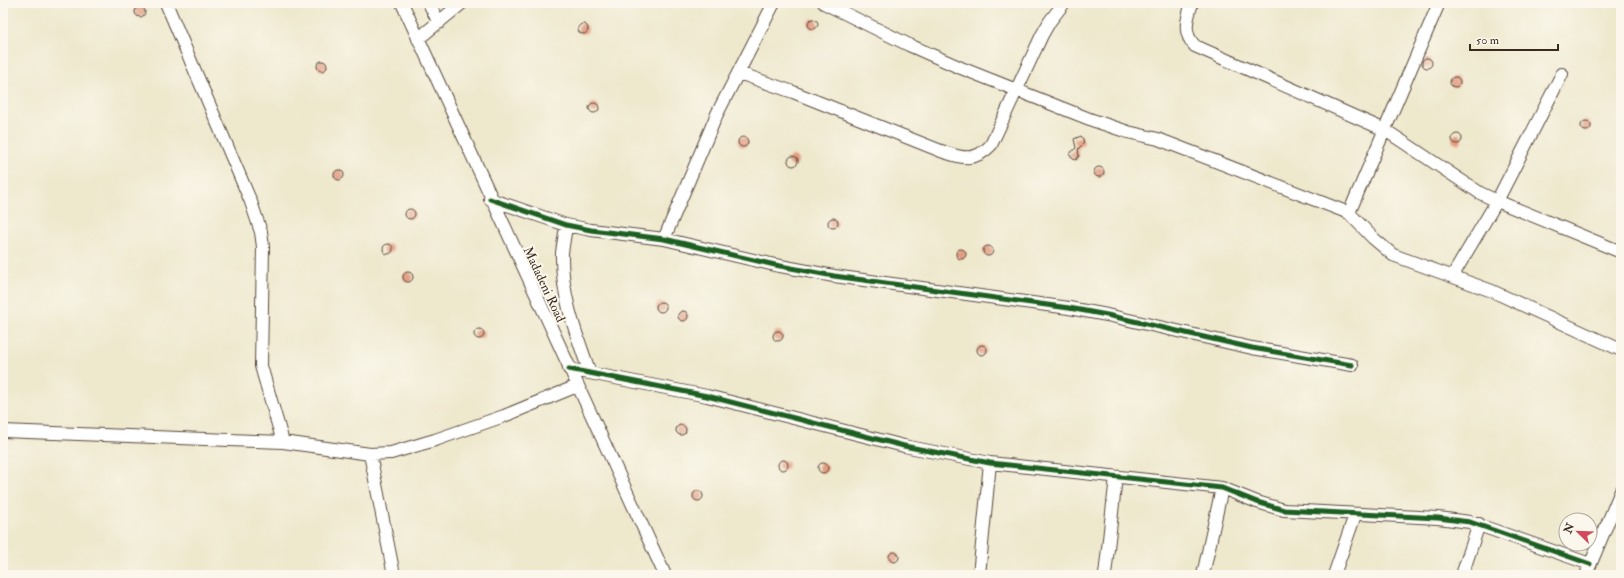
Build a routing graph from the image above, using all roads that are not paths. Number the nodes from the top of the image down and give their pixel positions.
1 (166, 3) edge
2 (402, 3) edge
3 (429, 3) edge
4 (462, 3) edge
5 (774, 3) edge
6 (824, 3) edge
7 (1064, 3) edge
8 (1192, 3) edge
9 (1439, 3) edge
10 (439, 23) junction
11 (418, 39) junction
12 (739, 73) junction
13 (1562, 74) dead end
14 (1016, 90) junction
15 (1385, 130) junction
16 (490, 199) junction
17 (1497, 201) junction
18 (1349, 213) junction
19 (566, 226) junction
20 (664, 239) junction
21 (1621, 252) edge
22 (1453, 275) junction
23 (1621, 350) edge
24 (1352, 365) dead end
25 (569, 369) junction
26 (590, 373) junction
27 (577, 386) junction
28 (3, 431) edge
29 (283, 442) junction
30 (370, 454) junction
31 (990, 462) junction
32 (1116, 477) junction
33 (1222, 488) junction
34 (1621, 491) edge
35 (1355, 515) junction
36 (1479, 524) junction
37 (1588, 570) edge
38 (394, 575) edge
39 (665, 575) edge
40 (979, 575) edge
41 (1105, 575) edge
42 (1203, 575) edge
43 (1334, 575) edge
44 (1462, 575) edge

1 - 29 street
2 - 11 street, Madadeni Road
3 - 10 street
4 - 10 street
5 - 12 street
6 - 14 street
7 - 14 street
8 - 15 street
9 - 15 street
10 - 11 street
11 - 16 street, Madadeni Road
12 - 14 street
12 - 20 street
13 - 17 street
14 - 18 street
15 - 17 street
15 - 18 street
16 - 19 street
16 - 25 street, Madadeni Road
17 - 21 street
17 - 22 street
18 - 22 street
19 - 20 street
19 - 26 street
20 - 24 street
22 - 23 street
25 - 26 street
25 - 27 street, Madadeni Road
26 - 31 street
27 - 30 street
27 - 39 street, Madadeni Road
28 - 29 street
29 - 30 street
30 - 38 street
31 - 32 street
31 - 40 street
32 - 33 street
32 - 41 street
33 - 35 street
33 - 42 street
34 - 37 street
35 - 36 street
35 - 43 street
36 - 37 street
36 - 44 street

